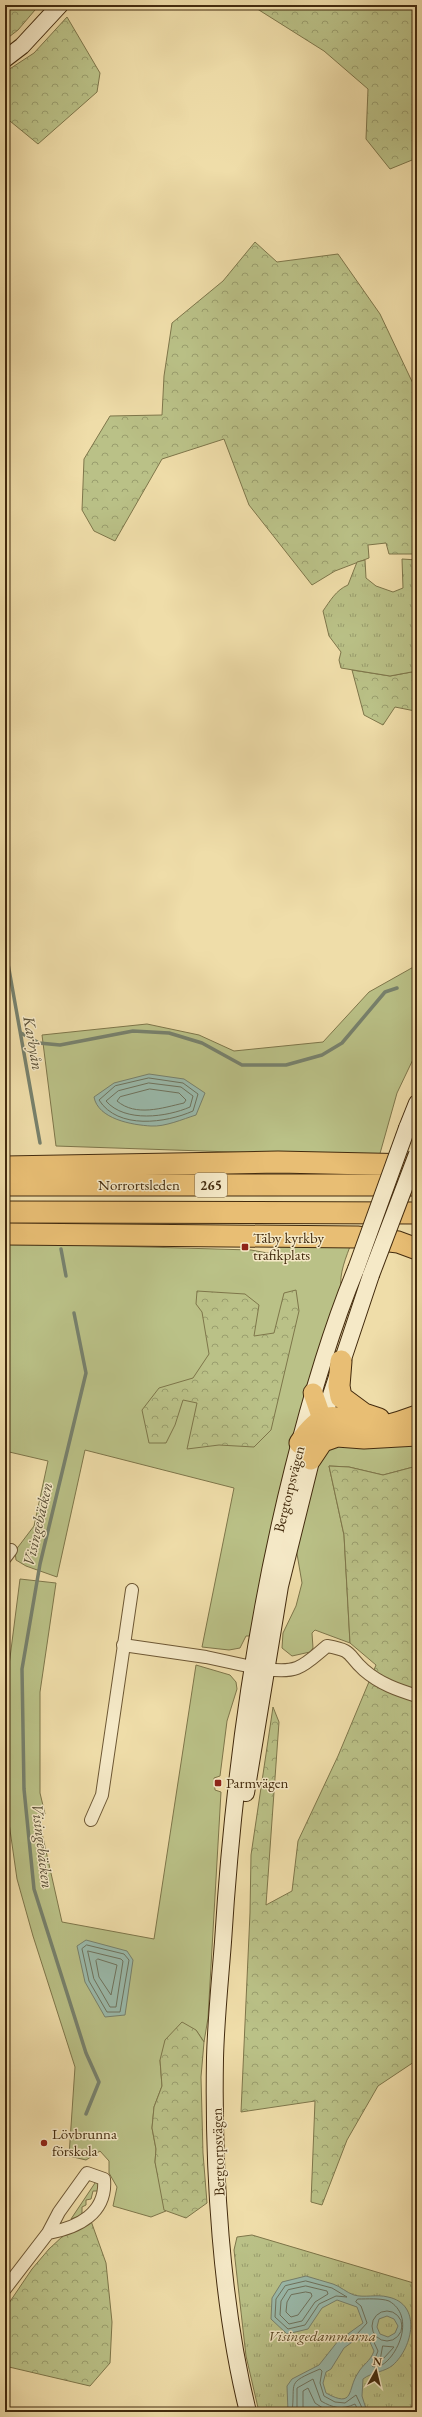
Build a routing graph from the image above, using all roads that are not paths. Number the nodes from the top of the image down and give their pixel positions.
1 (60, 5) edge
2 (5, 59) edge
3 (417, 1103) edge
4 (417, 1154) edge
5 (417, 1165) edge
6 (5, 1166) edge
7 (5, 1185) edge
8 (417, 1185) edge
9 (5, 1212) edge
10 (417, 1213) edge
11 (5, 1234) edge
12 (411, 1245) edge
13 (341, 1361) junction
14 (314, 1393) junction
15 (410, 1418) edge
16 (322, 1419) junction
17 (417, 1436) edge
18 (364, 1439) junction
19 (300, 1443) junction
20 (311, 1460) junction
21 (132, 1590) dead end
22 (123, 1645) junction
23 (259, 1668) junction
24 (417, 1696) edge
25 (91, 1820) dead end
26 (48, 2233) junction
27 (5, 2289) edge
28 (248, 2412) edge

1 - 2 main road
3 - 14 main road, Bergtorpsvägen, bridge
4 - 13 main road, Bergtorpsvägen, bridge
5 - 6 highway
7 - 8 highway, Norrortsleden / 265
9 - 10 highway, Norrortsleden / 265
11 - 12 highway
13 - 15 highway
13 - 16 main road, Bergtorpsvägen
14 - 16 highway
14 - 19 main road, Bergtorpsvägen
15 - 16 highway
16 - 18 highway
16 - 19 highway
16 - 20 main road, Bergtorpsvägen
17 - 18 highway
18 - 20 highway
19 - 23 main road, Bergtorpsvägen
20 - 23 main road, Bergtorpsvägen
21 - 22 street
22 - 23 street
22 - 25 street
23 - 24 street
23 - 28 main road, Bergtorpsvägen
26 - 26 street
26 - 27 street

